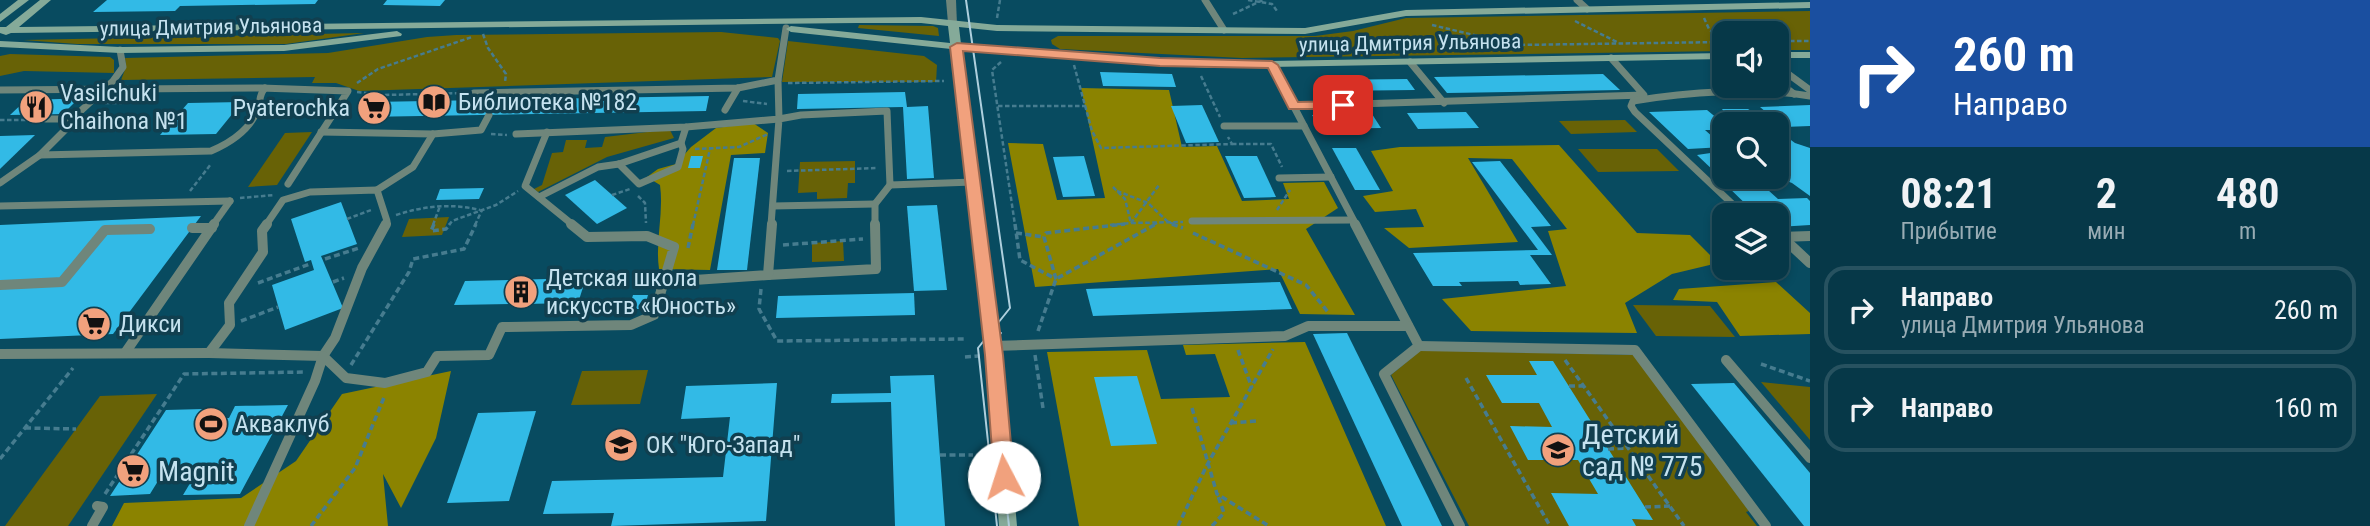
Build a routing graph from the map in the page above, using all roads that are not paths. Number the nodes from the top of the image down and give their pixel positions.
1 (23, 0) edge
2 (46, 0) edge
3 (951, 0) edge
4 (1205, 0) edge
5 (1577, 0) edge
6 (1810, 5) edge
7 (1587, 9) junction
8 (0, 19) edge
9 (720, 22) junction
10 (953, 23) junction
11 (464, 26) junction
12 (786, 28) junction
13 (1024, 29) junction
14 (1069, 29) junction
15 (1224, 30) junction
16 (3, 32) edge
17 (0, 44) edge
18 (957, 47) junction
19 (120, 50) junction
20 (1030, 54) junction
21 (1789, 55) edge
22 (1810, 55) edge
23 (1712, 56) edge
24 (1611, 58) junction
25 (1070, 60) junction
26 (1410, 62) junction
27 (1272, 65) junction
28 (1789, 75) edge
29 (778, 81) junction
30 (265, 88) junction
31 (738, 88) junction
32 (0, 90) edge
33 (1789, 90) edge
34 (1810, 90) edge
35 (101, 92) junction
36 (474, 93) road end
37 (1794, 94) junction
38 (1810, 96) edge
39 (1444, 103) junction
40 (1293, 106) junction
41 (725, 110) dead end
42 (489, 115) dead end
43 (72, 119) junction
44 (46, 120) road end
45 (779, 124) junction
46 (1304, 126) junction
47 (686, 127) junction
48 (1225, 127) road end
49 (321, 132) junction
50 (547, 132) junction
51 (433, 134) junction
52 (516, 134) dead end
53 (682, 146) junction
54 (40, 155) junction
55 (619, 164) junction
56 (1279, 177) dead end
57 (1331, 177) junction
58 (973, 182) junction
59 (0, 183) edge
60 (288, 184) dead end
61 (890, 185) junction
62 (525, 186) joint
63 (377, 190) junction
64 (539, 197) junction
65 (1732, 203) edge
66 (875, 204) junction
67 (0, 206) edge
68 (774, 206) junction
69 (1353, 220) junction
70 (1192, 221) road end
71 (192, 228) dead end
72 (212, 228) junction
73 (150, 229) dead end
74 (647, 236) joint
75 (1810, 236) edge
76 (1789, 237) edge
77 (1789, 245) edge
78 (1810, 263) edge
79 (768, 275) junction
80 (665, 282) junction
81 (0, 285) edge
82 (1408, 326) junction
83 (993, 346) junction
84 (1419, 346) junction
85 (209, 352) junction
86 (124, 353) junction
87 (0, 354) edge
88 (323, 356) junction
89 (1726, 360) dead end
90 (1810, 458) edge
91 (97, 506) road end
92 (92, 526) edge
93 (249, 526) edge
94 (1008, 526) edge
95 (1460, 526) edge
96 (1766, 526) edge

1 - 8 main road
2 - 16 main road
3 - 10 street
4 - 15 lane
5 - 7 lane
6 - 7 main road, улица Дмитрия Ульянова
7 - 15 main road, улица Дмитрия Ульянова
9 - 10 main road, улица Дмитрия Ульянова
9 - 11 main road, улица Дмитрия Ульянова
9 - 12 main road, улица Дмитрия Ульянова
10 - 13 main road, улица Дмитрия Ульянова
10 - 18 main road
11 - 16 main road, улица Дмитрия Ульянова
11 - 19 main road, улица Дмитрия Ульянова
12 - 18 main road, улица Дмитрия Ульянова
12 - 29 lane
13 - 14 main road, улица Дмитрия Ульянова
13 - 20 main road
14 - 15 main road, улица Дмитрия Ульянова
14 - 25 main road
17 - 19 main road, улица Дмитрия Ульянова
18 - 20 main road, улица Дмитрия Ульянова
18 - 58 main road
19 - 35 lane
20 - 25 main road, улица Дмитрия Ульянова
21 - 22 main road
23 - 24 main road, улица Дмитрия Ульянова
24 - 26 main road, улица Дмитрия Ульянова
24 - 39 lane
25 - 27 main road, улица Дмитрия Ульянова
26 - 27 main road, улица Дмитрия Ульянова
26 - 39 lane
27 - 40 lane
28 - 34 lane
29 - 31 lane
29 - 45 lane
30 - 35 lane
30 - 49 lane
30 - 54 lane
31 - 36 lane
31 - 41 lane
32 - 35 lane
33 - 37 lane
35 - 43 lane
37 - 38 lane
37 - 65 lane
39 - 40 lane
40 - 46 lane
42 - 51 lane
43 - 44 lane
43 - 54 lane
45 - 47 lane
45 - 61 lane
45 - 68 lane
46 - 48 lane
46 - 57 lane
47 - 50 lane
47 - 53 lane
49 - 51 lane
49 - 60 lane
50 - 52 lane
50 - 62 lane
51 - 63 lane
53 - 55 lane
53 - 55 lane
54 - 59 lane
55 - 64 lane
56 - 57 lane
57 - 69 lane
58 - 61 lane
58 - 83 main road
61 - 66 lane
62 - 64 lane
63 - 85 lane
63 - 88 lane
64 - 74 lane
66 - 68 lane
66 - 79 lane
67 - 72 lane
68 - 79 lane
69 - 70 lane
69 - 82 lane
71 - 72 lane
72 - 86 lane
73 - 81 lane
74 - 80 lane
75 - 76 lane
77 - 78 lane
79 - 80 lane
80 - 88 lane
82 - 83 lane
82 - 84 lane
83 - 94 main road
84 - 95 lane
84 - 96 lane
85 - 86 lane
85 - 88 lane
86 - 87 lane
88 - 93 lane
89 - 90 lane
91 - 92 lane

